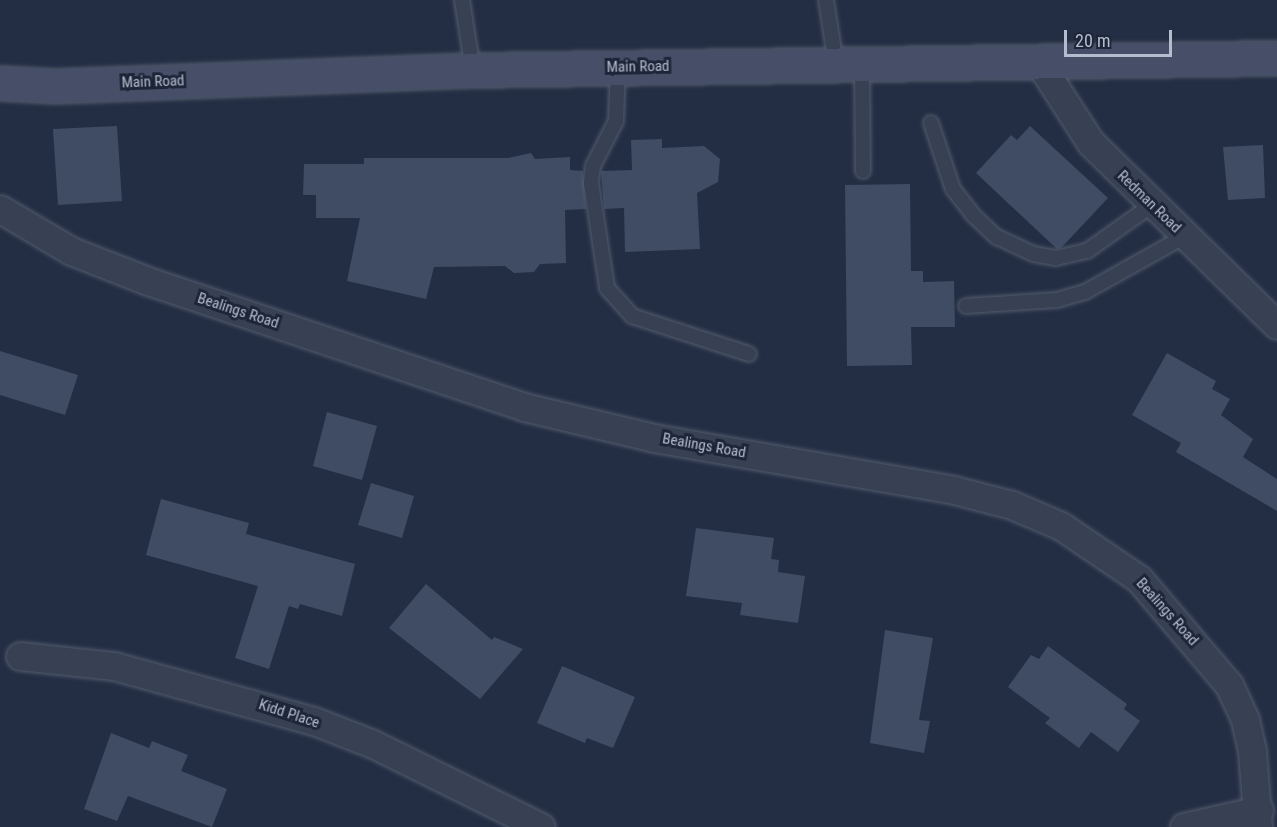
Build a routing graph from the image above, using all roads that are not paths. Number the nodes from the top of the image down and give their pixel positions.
1 (462, 0) edge
2 (826, 0) edge
3 (1277, 58) edge
4 (849, 64) junction
5 (1040, 64) junction
6 (618, 68) junction
7 (473, 70) junction
8 (0, 83) edge
9 (931, 123) dead end
10 (863, 171) dead end
11 (1152, 205) junction
12 (0, 209) edge
13 (1185, 236) junction
14 (966, 306) dead end
15 (1277, 325) edge
16 (749, 354) dead end
17 (20, 656) dead end
18 (1258, 819) edge
19 (541, 827) edge
20 (1184, 827) edge

1 - 7 lane
2 - 4 lane
3 - 5 main road, Main Road
4 - 5 main road, Main Road
4 - 6 main road, Main Road
4 - 10 lane
5 - 11 street, Redman Road
6 - 7 main road, Main Road
6 - 16 lane
7 - 8 main road, Main Road
9 - 11 lane
11 - 13 street, Redman Road
12 - 18 street, Bealings Road
13 - 14 lane
13 - 15 street, Redman Road
17 - 19 street, Kidd Place
18 - 20 street

